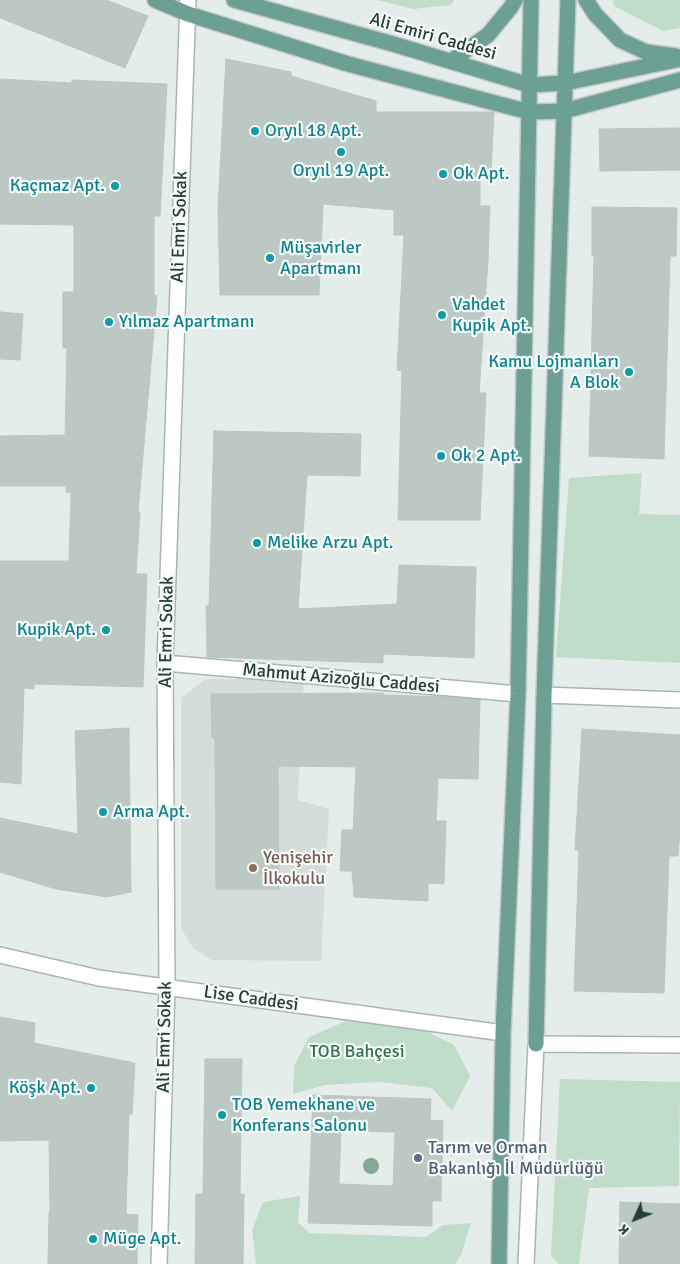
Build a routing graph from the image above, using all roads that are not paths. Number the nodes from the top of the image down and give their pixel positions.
1 (155, 0) edge
2 (234, 0) edge
3 (516, 0) edge
4 (531, 0) edge
5 (568, 0) edge
6 (586, 0) edge
7 (188, 7) edge
8 (680, 58) edge
9 (451, 61) junction
10 (680, 80) edge
11 (565, 83) junction
12 (529, 84) junction
13 (564, 111) junction
14 (529, 112) junction
15 (165, 663) junction
16 (518, 694) junction
17 (544, 695) junction
18 (680, 700) edge
19 (0, 955) edge
20 (167, 988) junction
21 (503, 1033) junction
22 (536, 1044) junction
23 (680, 1045) edge
24 (159, 1264) edge
25 (499, 1264) edge
26 (526, 1264) edge

1 - 7 main road
2 - 9 main road, Ali Emiri Caddesi
3 - 9 main road
4 - 12 main road
5 - 11 main road
6 - 8 main road
7 - 14 main road
7 - 15 street, Ali Emri Sokak
8 - 11 main road, Ali Emiri Caddesi
9 - 12 main road, Ali Emiri Caddesi
10 - 13 main road
11 - 12 main road, Ali Emiri Caddesi
11 - 13 main road
12 - 14 main road
13 - 14 main road
13 - 17 main road
14 - 16 main road
15 - 16 street, Mahmut Azizoğlu Caddesi
15 - 20 street, Ali Emri Sokak
16 - 21 main road
17 - 18 street
17 - 22 main road
19 - 20 street, Lise Caddesi
20 - 21 street, Lise Caddesi
20 - 24 street, Ali Emri Sokak
21 - 25 main road
22 - 23 street
22 - 26 street

